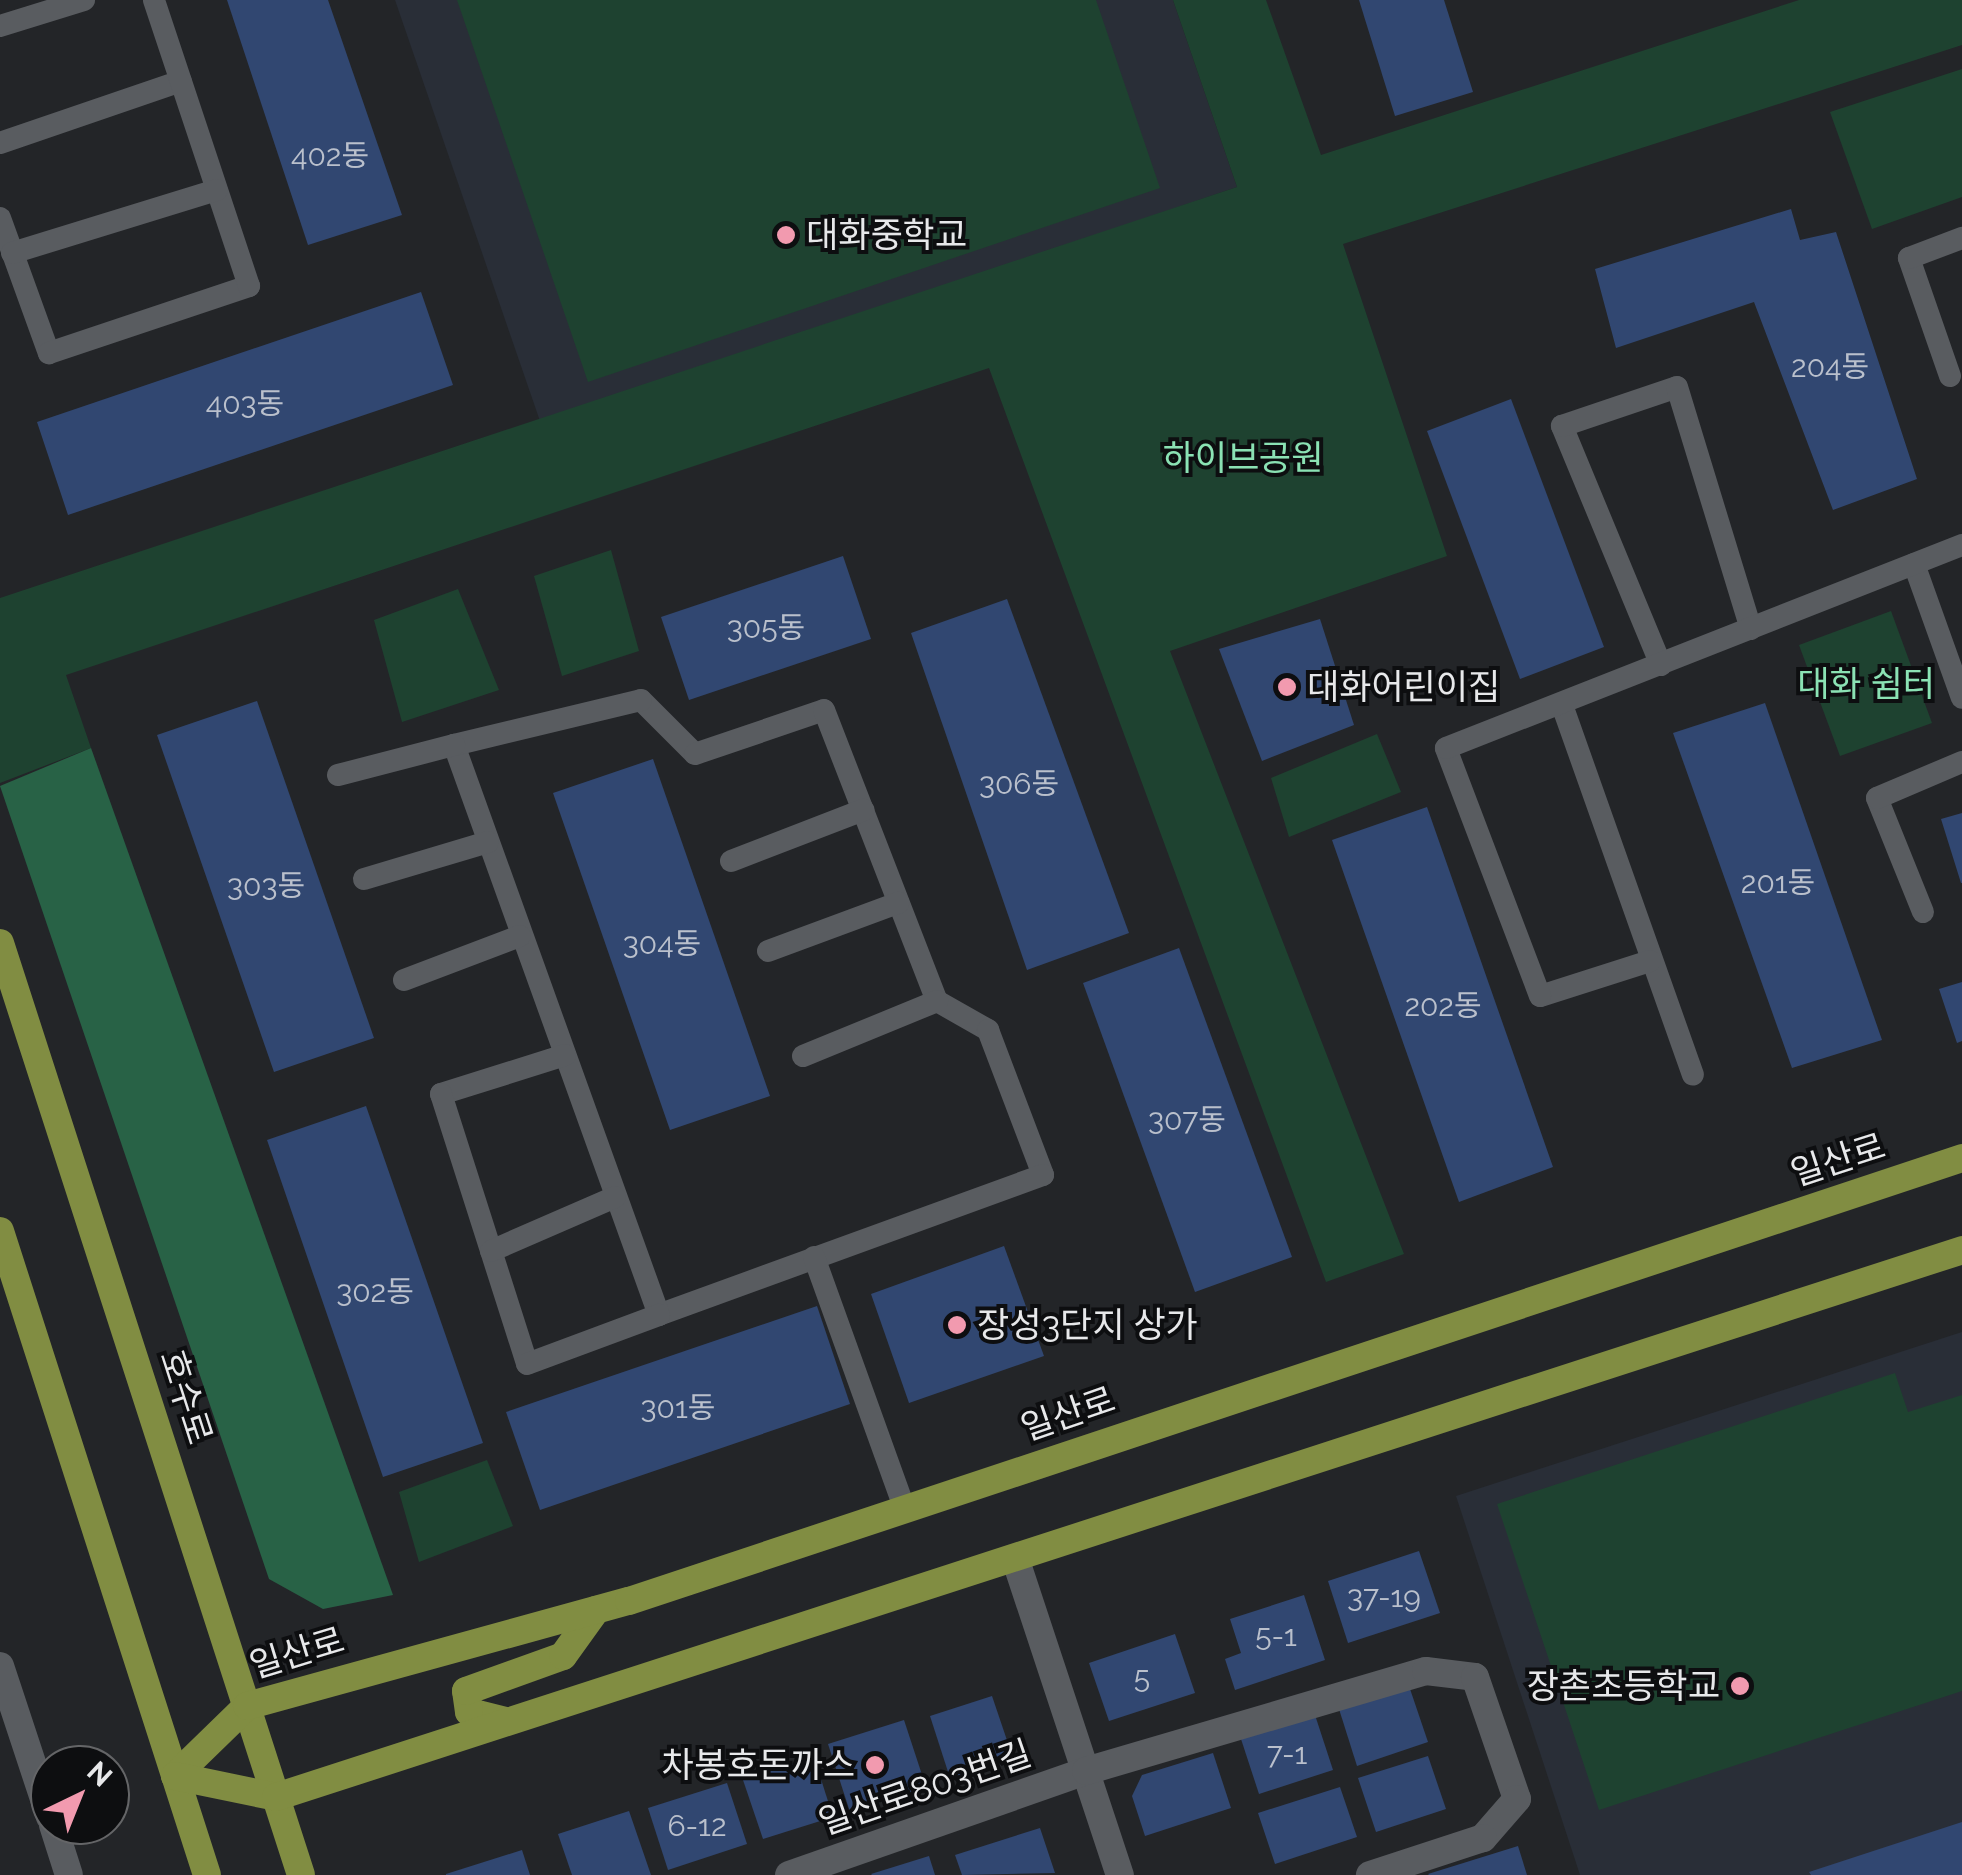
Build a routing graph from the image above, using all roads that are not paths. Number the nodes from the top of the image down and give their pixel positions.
1 (84, 0) edge
2 (154, 0) edge
3 (0, 26) edge
4 (181, 81) junction
5 (0, 143) edge
6 (217, 190) junction
7 (0, 218) edge
8 (1962, 238) edge
9 (12, 253) junction
10 (1950, 376) dead end
11 (1962, 545) edge
12 (1914, 564) junction
13 (1751, 629) junction
14 (1661, 665) junction
15 (1962, 698) edge
16 (1562, 705) junction
17 (454, 745) junction
18 (1962, 762) edge
19 (338, 775) dead end
20 (863, 810) junction
21 (488, 842) junction
22 (732, 861) dead end
23 (364, 879) dead end
24 (898, 902) junction
25 (1923, 912) dead end
26 (520, 936) junction
27 (0, 943) edge
28 (768, 951) dead end
29 (1650, 961) junction
30 (404, 980) dead end
31 (938, 1000) junction
32 (565, 1055) junction
33 (803, 1056) dead end
34 (1692, 1074) dead end
35 (1962, 1158) edge
36 (615, 1197) junction
37 (0, 1231) edge
38 (1962, 1250) edge
39 (491, 1252) junction
40 (814, 1257) junction
41 (659, 1315) junction
42 (904, 1507) junction
43 (1015, 1558) junction
44 (596, 1610) junction
45 (0, 1666) edge
46 (246, 1706) junction
47 (513, 1721) junction
48 (30, 1756) edge
49 (1086, 1771) junction
50 (175, 1776) junction
51 (276, 1797) junction
52 (60, 1845) edge
53 (830, 1869) edge
54 (70, 1875) edge
55 (207, 1875) edge
56 (301, 1875) edge
57 (789, 1875) edge
58 (1120, 1875) edge
59 (1370, 1875) edge

1 - 3 lane
2 - 4 lane
4 - 5 lane
4 - 6 lane
6 - 9 lane
6 - 9 lane
7 - 9 lane
8 - 10 lane
11 - 12 lane
12 - 13 lane
12 - 15 lane
13 - 14 lane
13 - 14 lane
14 - 16 lane
16 - 29 lane
16 - 29 lane
17 - 19 lane
17 - 20 lane
17 - 21 lane
18 - 25 lane
20 - 22 lane
20 - 24 lane
21 - 23 lane
21 - 26 lane
24 - 28 lane
24 - 31 lane
26 - 30 lane
26 - 32 lane
27 - 46 main road, 호수로
29 - 34 lane
31 - 33 lane
31 - 40 lane
32 - 36 lane
32 - 39 lane
35 - 42 main road, 일산로
36 - 39 lane
36 - 41 lane
37 - 50 main road
38 - 43 main road
39 - 41 lane
40 - 41 lane
40 - 42 lane
42 - 44 main road, 일산로
43 - 47 main road
43 - 49 street, 일산로803번길
44 - 46 main road, 일산로
44 - 47 main road
45 - 48 street
46 - 50 main road, 일산로
46 - 51 main road, 호수로
47 - 51 main road
49 - 53 street, 일산로803번길
49 - 58 street, 일산로803번길
49 - 59 street
50 - 51 main road
50 - 55 main road
51 - 56 main road, 호수로
52 - 54 street
53 - 57 street, 일산로803번길

